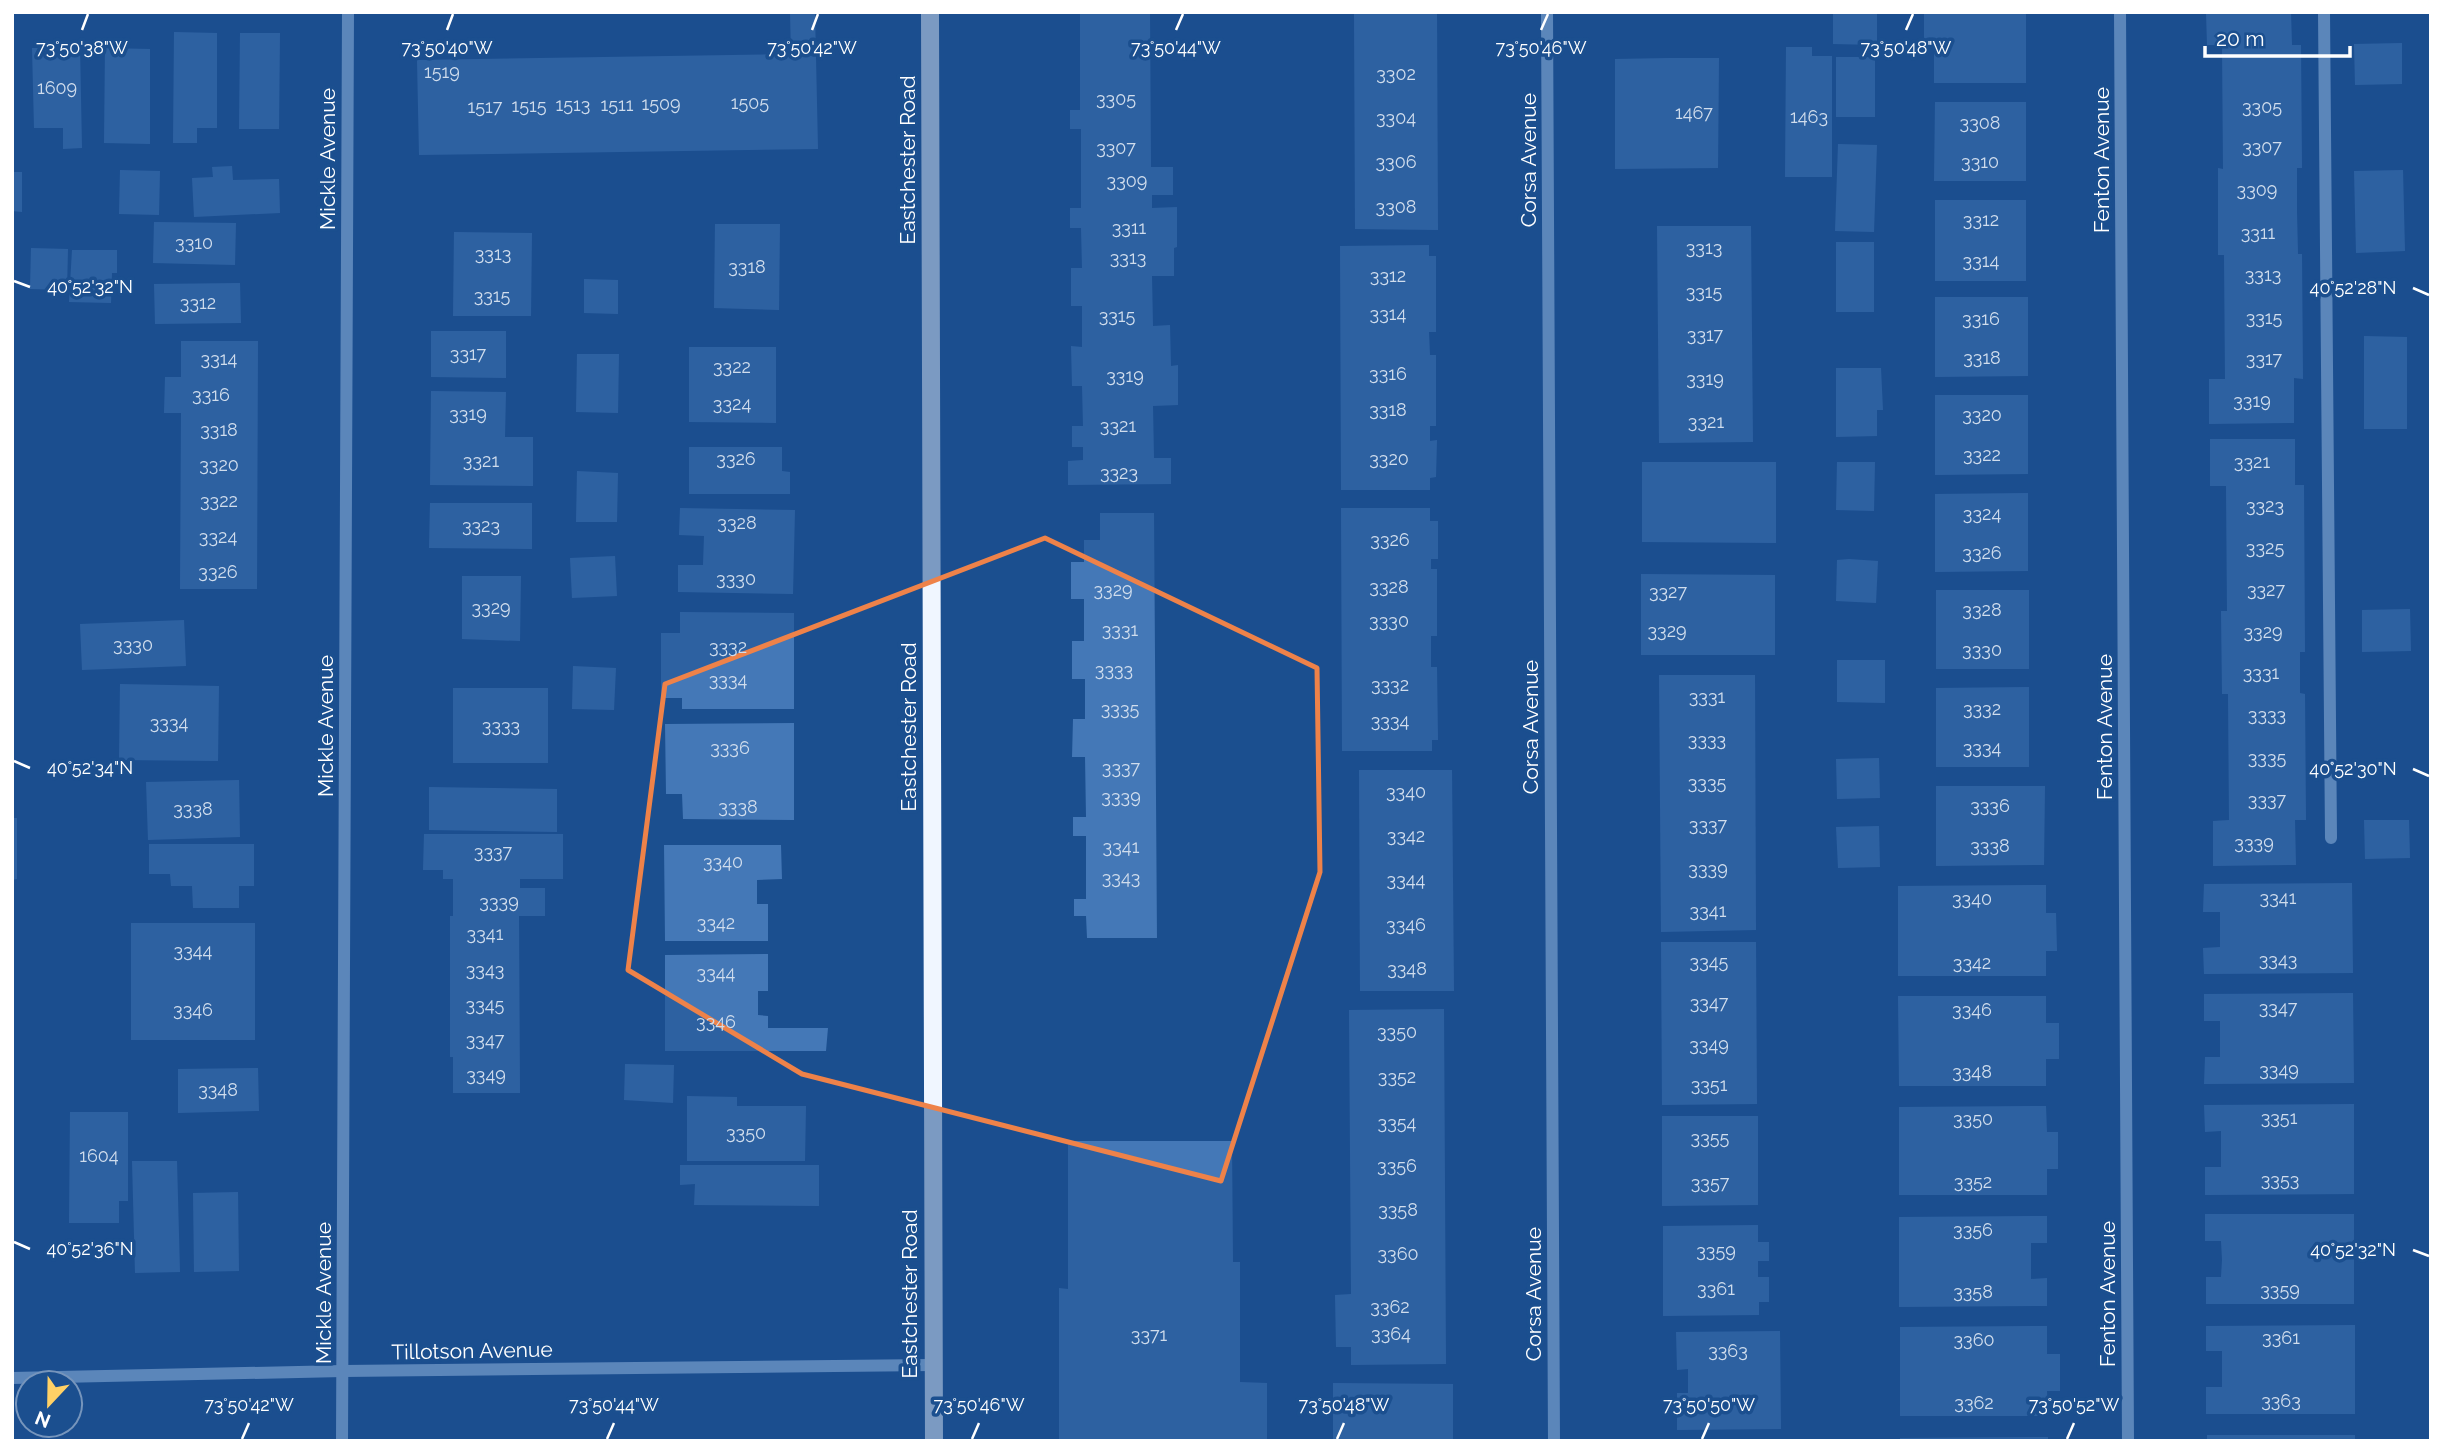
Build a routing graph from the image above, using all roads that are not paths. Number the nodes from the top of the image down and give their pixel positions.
1 (348, 12) edge
2 (930, 12) edge
3 (1547, 12) edge
4 (2120, 12) edge
5 (2324, 12) edge
6 (2331, 838) dead end
7 (932, 1365) junction
8 (343, 1371) junction
9 (12, 1378) edge
10 (342, 1441) edge
11 (934, 1441) edge
12 (1554, 1441) edge
13 (2128, 1441) edge

1 - 8 street, Mickle Avenue
2 - 7 main road, Eastchester Road
3 - 12 street, Corsa Avenue
4 - 13 street, Fenton Avenue
5 - 6 street
7 - 8 street, Tillotson Avenue
7 - 11 main road, Eastchester Road
8 - 9 street, Tillotson Avenue
8 - 10 street, Mickle Avenue

